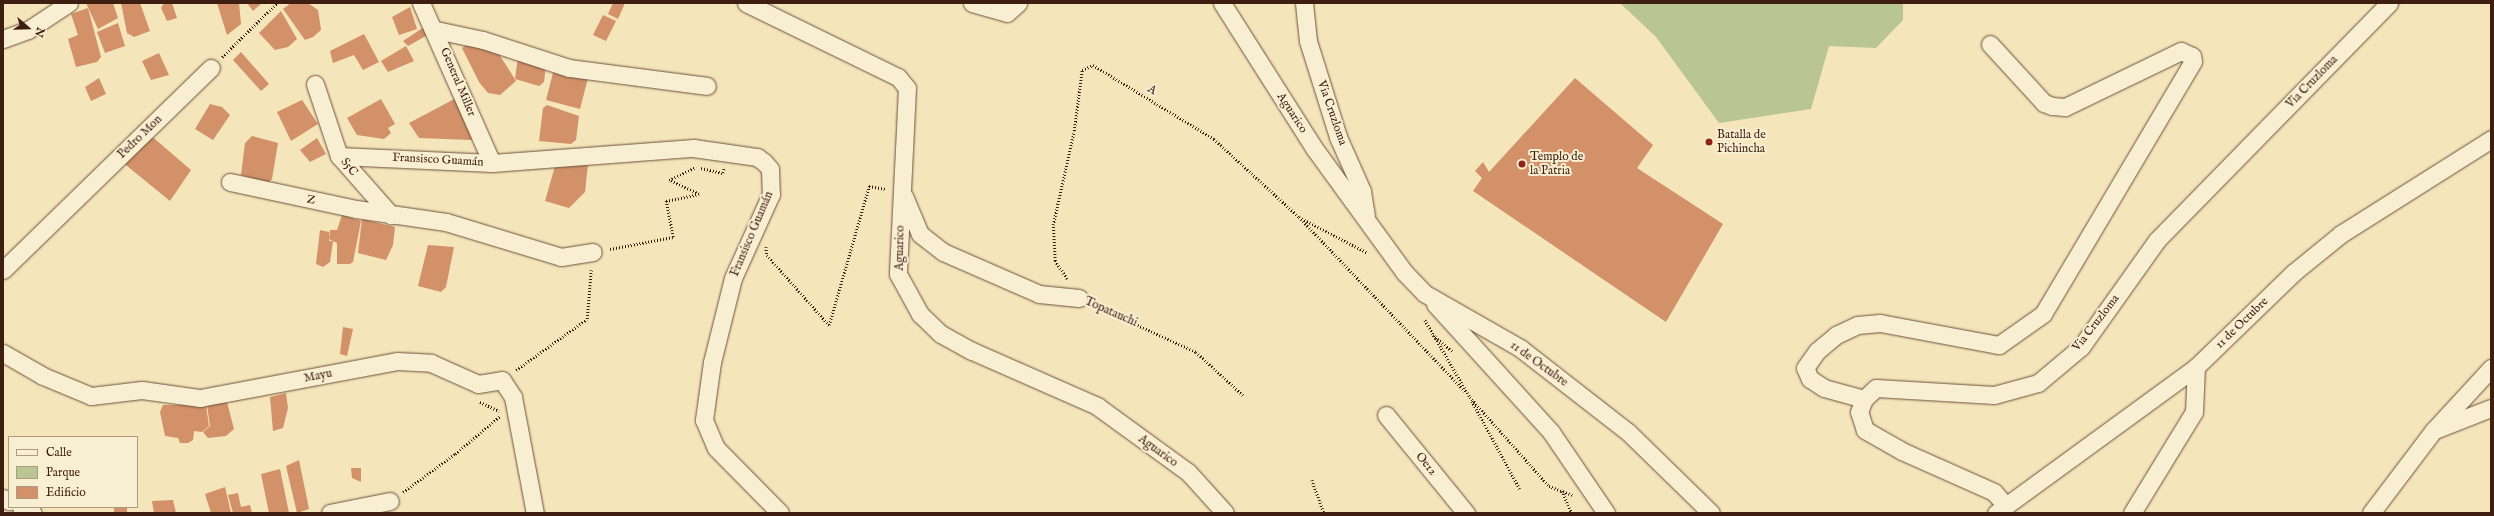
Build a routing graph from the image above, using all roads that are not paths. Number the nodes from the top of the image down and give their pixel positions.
1 (69, 3) edge
2 (421, 3) edge
3 (746, 3) edge
4 (972, 3) edge
5 (1018, 3) edge
6 (1222, 3) edge
7 (1304, 3) edge
8 (2389, 3) edge
9 (436, 30) junction
10 (3, 39) edge
11 (1990, 44) dead end
12 (212, 68) road end
13 (315, 84) dead end
14 (707, 86) dead end
15 (2491, 139) edge
16 (339, 156) junction
17 (492, 163) junction
18 (230, 182) dead end
19 (902, 192) junction
20 (392, 216) junction
21 (1367, 220) junction
22 (593, 252) road end
23 (3, 270) edge
24 (1424, 292) junction
25 (1079, 298) road end
26 (3, 353) edge
27 (2196, 367) junction
28 (2491, 368) edge
29 (1864, 399) junction
30 (2491, 408) edge
31 (1386, 415) dead end
32 (2433, 431) junction
33 (390, 501) road end
34 (23, 508) edge
35 (2001, 509) edge
36 (33, 513) edge
37 (330, 513) edge
38 (535, 513) edge
39 (780, 513) edge
40 (1225, 513) edge
41 (1466, 513) edge
42 (1606, 513) edge
43 (1711, 513) edge
44 (2132, 513) edge
45 (2371, 513) edge

1 - 10 street
2 - 9 street, General Miller
3 - 19 street, Aguarico
4 - 5 street
6 - 21 street, Aguarico
7 - 21 street, Via Cruzloma
8 - 29 street, Via Cruzloma
9 - 14 street
9 - 17 street, General Miller
11 - 29 street
12 - 23 street, Pedro Mon
13 - 16 street, S5C
15 - 27 street, 11 de Octubre
16 - 17 street, Fransisco Guamán
16 - 20 street, S5C
17 - 39 street, Fransisco Guamán
18 - 20 street, Z
19 - 25 street, Topatauchi
19 - 40 street, Aguarico
20 - 22 street, Z
21 - 24 street, 11 de Octubre
24 - 42 street
24 - 43 street, 11 de Octubre
26 - 38 street, Mayu
27 - 35 street, 11 de Octubre
27 - 44 street
28 - 32 street
29 - 35 street
30 - 32 street
31 - 41 street, Oe12
32 - 45 street
33 - 37 street
34 - 36 street

